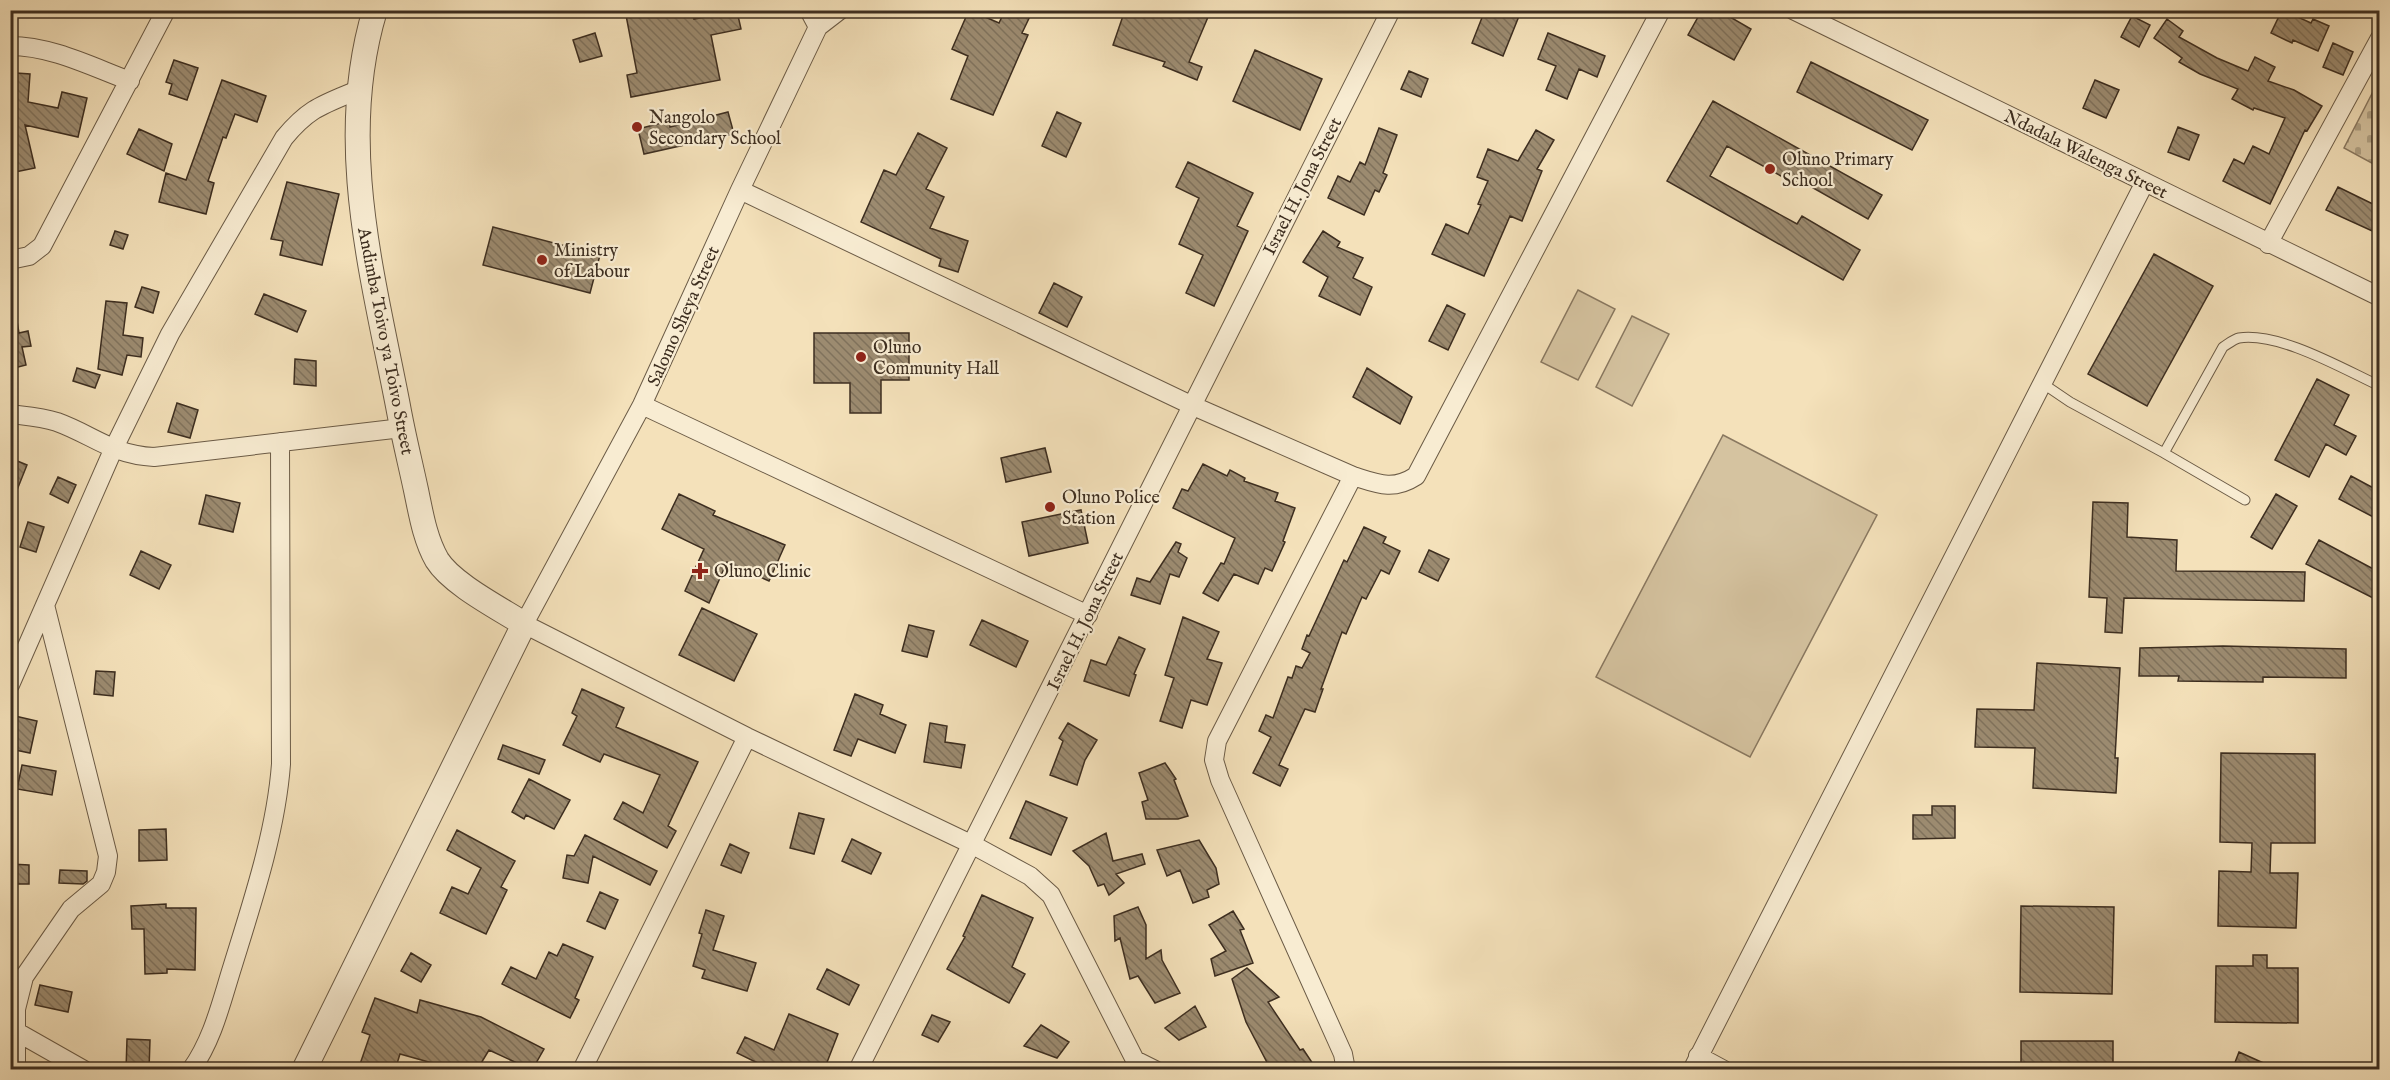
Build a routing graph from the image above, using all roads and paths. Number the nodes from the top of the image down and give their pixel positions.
1 (166, 10) edge
2 (375, 10) edge
3 (809, 10) edge
4 (840, 10) edge
5 (1391, 10) edge
6 (1660, 10) edge
7 (1793, 10) edge
8 (818, 27) junction
9 (2379, 38) edge
10 (10, 46) edge
11 (130, 81) junction
12 (358, 90) junction
13 (2145, 182) junction
14 (740, 190) junction
15 (2268, 244) junction
16 (10, 260) edge
17 (2379, 297) edge
18 (2042, 382) junction
19 (2379, 386) edge
20 (642, 405) junction
21 (1191, 405) junction
22 (10, 414) edge
23 (402, 428) junction
24 (280, 442) junction
25 (113, 450) junction
26 (2164, 453) junction
27 (1353, 476) junction
28 (2245, 500) dead end
29 (45, 605) junction
30 (1088, 615) junction
31 (524, 624) junction
32 (10, 685) edge
33 (747, 737) junction
34 (973, 845) junction
35 (17, 1032) junction
36 (1695, 1063) edge
37 (1133, 1065) edge
38 (16, 1070) edge
39 (84, 1070) edge
40 (191, 1070) edge
41 (304, 1070) edge
42 (582, 1070) edge
43 (858, 1070) edge
44 (1155, 1070) edge
45 (1346, 1070) edge
46 (1724, 1070) edge

1 - 11 street
2 - 12 street, Andimba Toivo ya Toivo Street
3 - 8 street
4 - 8 street, Salomo Sheya Street
5 - 21 street, Israel H. Jona Street
6 - 27 street
7 - 13 street, Ndadala Walenga Street
8 - 14 street, Salomo Sheya Street
9 - 15 street
10 - 11 street
11 - 16 street
12 - 23 street, Andimba Toivo ya Toivo Street
12 - 25 street
13 - 15 street, Ndadala Walenga Street
13 - 18 street
14 - 20 street, Salomo Sheya Street
14 - 21 street
15 - 17 street, Ndadala Walenga Street
18 - 26 lane
18 - 36 street
19 - 26 lane
20 - 30 street
20 - 31 street, Salomo Sheya Street
21 - 27 street
21 - 30 street, Israel H. Jona Street
22 - 25 street
23 - 24 street
23 - 31 street, Andimba Toivo ya Toivo Street
24 - 25 street
24 - 40 street
25 - 29 street
26 - 28 lane
27 - 45 street
29 - 32 street
29 - 35 street
30 - 34 street, Israel H. Jona Street
31 - 33 street
31 - 41 street
33 - 34 street
33 - 42 street
34 - 37 street
34 - 43 street, Israel H. Jona Street
35 - 38 street
35 - 39 street
36 - 46 street
37 - 44 street

